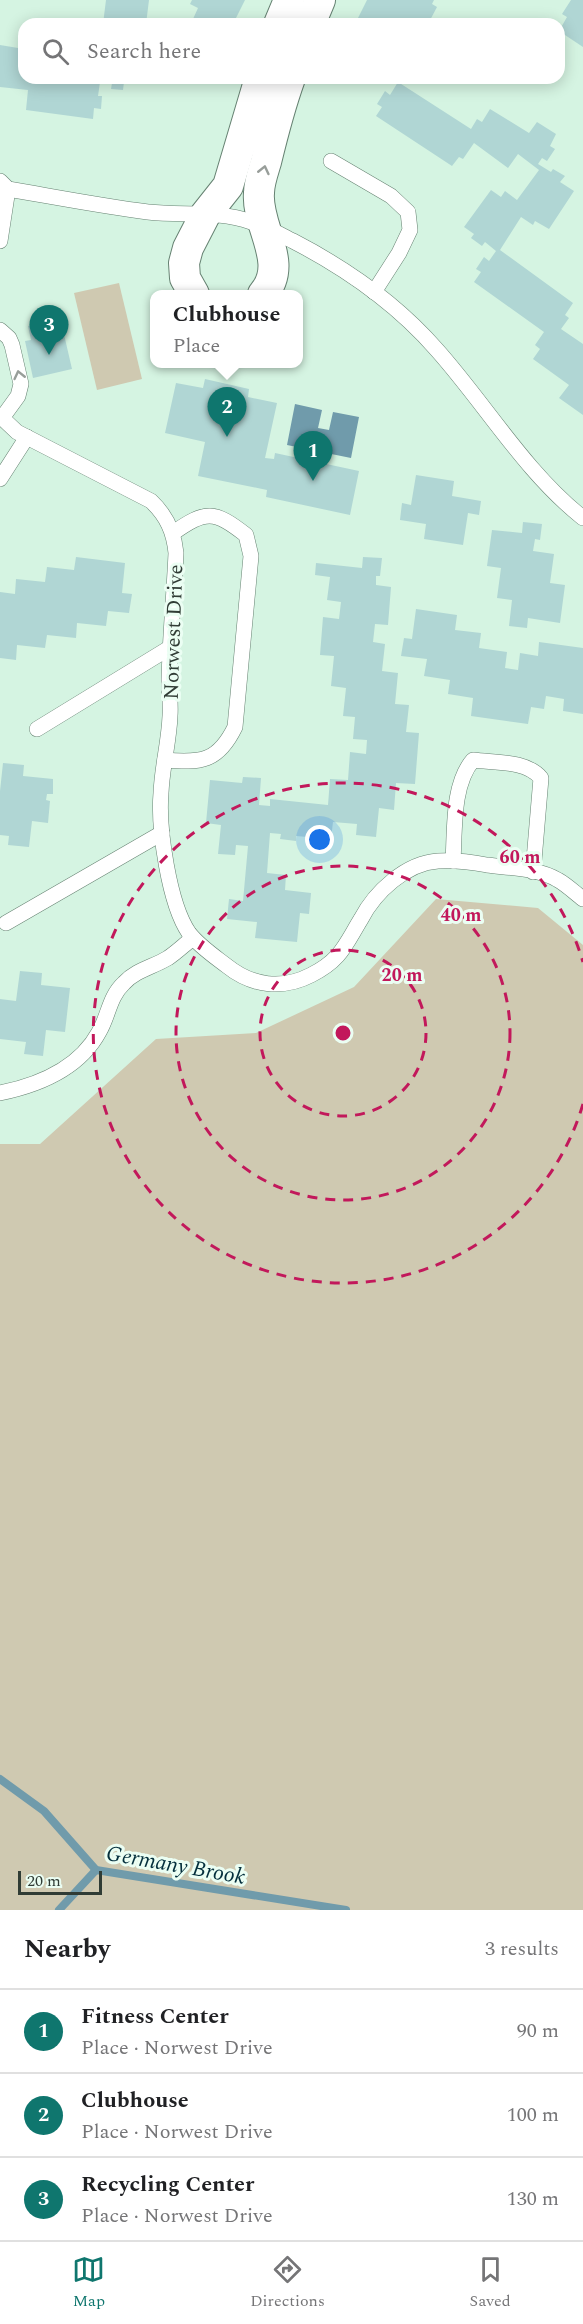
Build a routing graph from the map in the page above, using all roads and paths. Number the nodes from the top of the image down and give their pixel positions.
1 (289, 0) edge
2 (320, 0) edge
3 (282, 18) edge
4 (312, 18) edge
5 (258, 84) edge
6 (288, 84) edge
7 (331, 161) dead end
8 (4, 185) edge
9 (205, 215) junction
10 (265, 227) junction
11 (0, 242) edge
12 (192, 290) edge
13 (265, 290) edge
14 (374, 292) junction
15 (0, 330) edge
16 (1, 417) edge
17 (27, 437) junction
18 (0, 479) edge
19 (583, 518) edge
20 (173, 533) junction
21 (171, 647) junction
22 (37, 729) dead end
23 (165, 760) junction
24 (162, 833) junction
25 (453, 861) junction
26 (533, 872) junction
27 (583, 899) edge
28 (6, 923) dead end
29 (193, 938) junction
30 (0, 1094) edge

1 - 3 street
2 - 4 street
5 - 9 street
10 -> 6 street
7 - 14 lane
8 - 9 lane
8 - 11 lane
9 - 10 lane
9 - 12 street
10 - 13 street
10 - 14 lane
14 - 19 lane
16 -> 15 lane
16 - 17 lane, Norwest Drive
17 - 18 lane
17 - 20 lane, Norwest Drive
20 - 21 lane, Norwest Drive
20 - 23 lane
21 - 22 lane
21 - 23 lane, Norwest Drive
23 - 24 lane, Norwest Drive
24 - 28 lane
24 - 29 lane, Norwest Drive
25 - 26 lane, Norwest Drive
25 - 26 lane
25 - 29 lane, Norwest Drive
26 - 27 lane, Norwest Drive
29 - 30 lane

